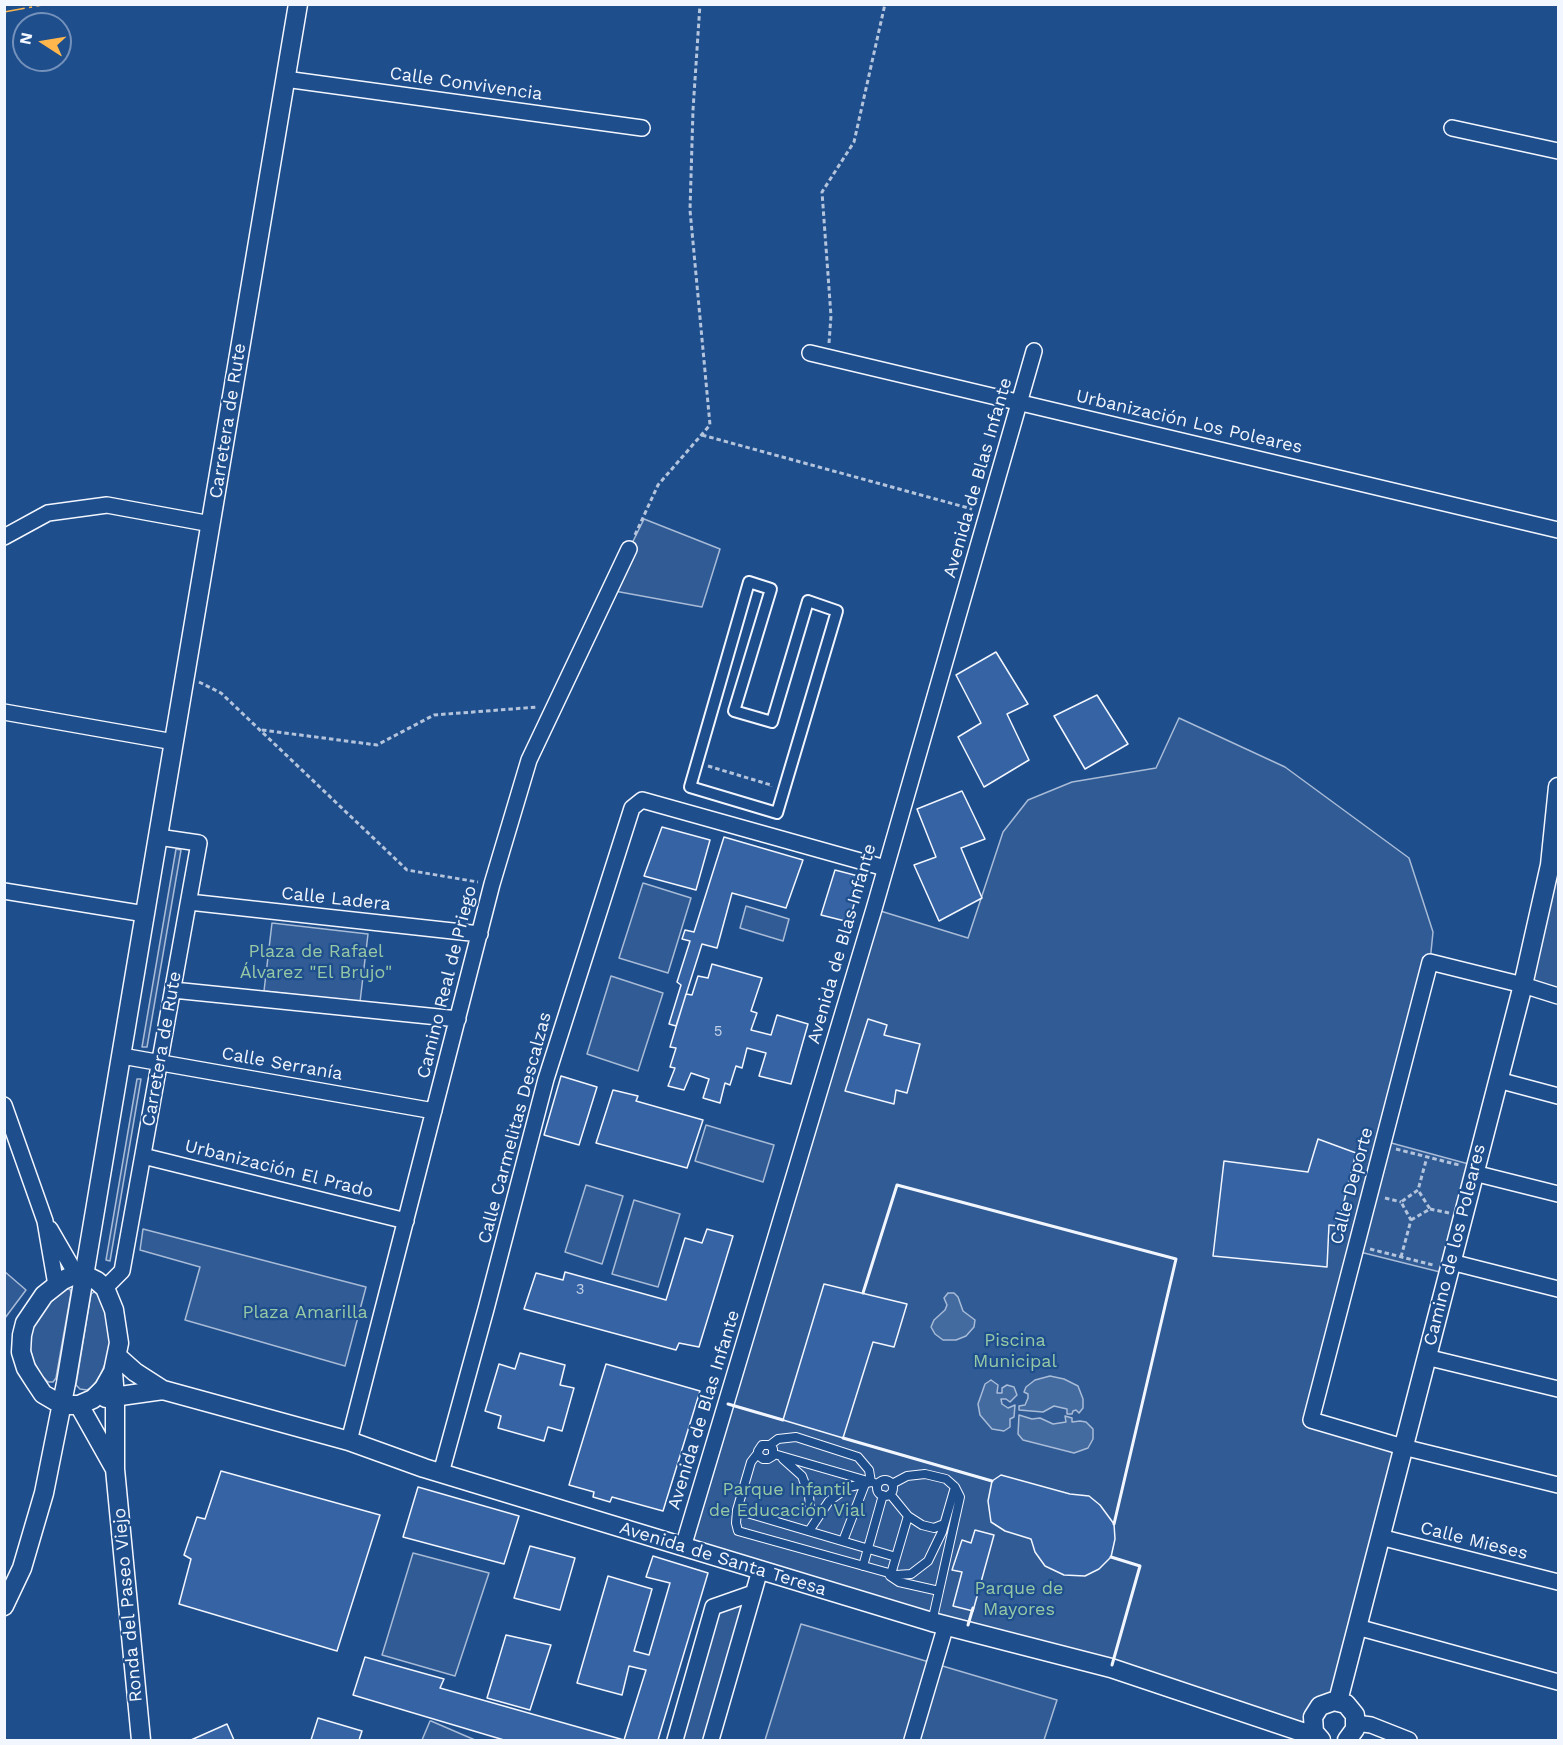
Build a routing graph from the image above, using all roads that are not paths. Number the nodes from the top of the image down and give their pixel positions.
1 (298, 4) edge
2 (285, 78) junction
3 (642, 128) dead end
4 (1452, 128) dead end
5 (1558, 151) edge
6 (1034, 351) dead end
7 (810, 353) dead end
8 (1020, 403) junction
9 (211, 524) junction
10 (1558, 530) edge
11 (4, 537) edge
12 (629, 549) road end
13 (4, 712) edge
14 (174, 742) junction
15 (690, 787) joint
16 (1558, 787) edge
17 (158, 837) junction
18 (1554, 867) edge
19 (885, 868) junction
20 (4, 891) edge
21 (189, 902) junction
22 (145, 914) junction
23 (480, 934) junction
24 (1523, 985) junction
25 (172, 990) junction
26 (1558, 996) edge
27 (458, 1019) junction
28 (122, 1056) junction
29 (160, 1061) junction
30 (1498, 1080) junction
31 (1558, 1096) edge
32 (4, 1105) edge
33 (434, 1111) junction
34 (143, 1156) junction
35 (1474, 1171) junction
36 (1558, 1194) edge
37 (45, 1221) junction
38 (406, 1221) junction
39 (1450, 1265) junction
40 (80, 1275) junction
41 (56, 1285) junction
42 (105, 1288) junction
43 (1558, 1289) edge
44 (1426, 1357) junction
45 (115, 1364) junction
46 (1558, 1389) edge
47 (163, 1390) junction
48 (115, 1396) junction
49 (78, 1403) junction
50 (349, 1441) junction
51 (770, 1445) junction
52 (1403, 1447) junction
53 (758, 1454) junction
54 (774, 1454) junction
55 (115, 1469) junction
56 (441, 1473) junction
57 (872, 1483) junction
58 (892, 1484) junction
59 (1558, 1485) edge
60 (955, 1487) junction
61 (886, 1494) junction
62 (736, 1510) junction
63 (908, 1516) junction
64 (817, 1518) junction
65 (944, 1524) junction
66 (809, 1531) junction
67 (1380, 1537) junction
68 (843, 1541) junction
69 (683, 1547) junction
70 (868, 1548) junction
71 (896, 1557) junction
72 (863, 1566) junction
73 (760, 1570) junction
74 (887, 1573) junction
75 (1558, 1582) edge
76 (939, 1591) junction
77 (753, 1593) junction
78 (4, 1606) edge
79 (939, 1623) junction
80 (1357, 1627) junction
81 (1558, 1682) edge
82 (1338, 1701) junction
83 (1313, 1717) junction
84 (1283, 1725) junction
85 (1350, 1736) edge
86 (1319, 1739) edge
87 (141, 1740) edge
88 (675, 1740) edge
89 (711, 1740) edge
90 (912, 1740) edge
91 (1409, 1740) edge

1 - 2 street, Carretera de Rute
2 - 3 street, Calle Convivencia
2 - 9 street, Carretera de Rute
4 - 5 street
6 - 8 street, Avenida de Blas Infante
7 - 8 street, Urbanización Los Poleares
8 - 10 street, Urbanización Los Poleares
8 - 19 street, Avenida de Blas Infante
9 - 11 street
9 - 14 street, Carretera de Rute
12 - 23 street, Camino Real de Priego
13 - 14 street
14 - 17 street, Carretera de Rute
15 - 15 street
16 - 18 street, Camino de los Poleares
17 - 21 street, Carretera de Rute
17 - 22 street, Carretera de Rute
18 - 24 street, Camino de los Poleares
19 - 56 street, Calle Carmelitas Descalzas
19 - 69 street, Avenida de Blas Infante
20 - 22 street
21 - 23 street, Calle Ladera
21 - 25 street, Carretera de Rute
22 - 28 street, Carretera de Rute
23 - 27 street, Camino Real de Priego
24 - 26 street
24 - 30 street, Camino de los Poleares
24 - 52 street, Calle Deporte
25 - 27 street
25 - 29 street, Carretera de Rute
27 - 33 street, Camino Real de Priego
28 - 29 street, Calle Serranía
28 - 40 street, Carretera de Rute
29 - 33 street, Calle Serranía
29 - 34 street, Carretera de Rute
30 - 31 street
30 - 35 street, Camino de los Poleares
32 - 37 street
33 - 38 street, Camino Real de Priego
34 - 38 street, Urbanización El Prado
34 - 42 street, Carretera de Rute
35 - 36 street
35 - 39 street, Camino de los Poleares
37 - 40 street
37 - 41 street
38 - 50 street, Camino Real de Priego
39 - 43 street
39 - 44 street, Camino de los Poleares
40 - 41 street
40 - 42 street
40 - 49 street, Carretera de Rute
41 - 49 street
42 - 45 street, Ronda del Paseo Viejo
44 - 46 street
44 - 52 street, Camino de los Poleares
45 - 47 street, Avenida de Santa Teresa
45 - 48 street, Ronda del Paseo Viejo
45 - 49 street
47 - 48 street, Avenida de Santa Teresa
47 - 50 street, Avenida de Santa Teresa
48 - 49 street, Avenida de Santa Teresa
48 - 55 street, Ronda del Paseo Viejo
49 - 55 street, Ronda del Paseo Viejo
49 - 78 street, Carretera de Rute
50 - 56 street, Avenida de Santa Teresa
51 - 53 lane
51 - 54 lane
51 - 57 lane
52 - 59 street
52 - 67 street, Camino de los Poleares
53 - 54 lane
53 - 62 lane
54 - 57 lane
54 - 64 lane
55 - 87 street, Ronda del Paseo Viejo
56 - 69 street, Avenida de Santa Teresa
57 - 58 lane
57 - 61 lane
57 - 64 lane
57 - 68 lane
58 - 60 lane
58 - 61 lane
60 - 65 lane
60 - 76 lane
61 - 63 lane
61 - 70 lane
62 - 66 lane
62 - 72 lane
63 - 65 lane
63 - 71 lane
64 - 66 lane
65 - 74 lane
66 - 68 lane
67 - 75 street, Calle Mieses
67 - 80 street, Camino de los Poleares
68 - 70 lane
69 - 73 street, Avenida de Santa Teresa
70 - 71 lane
70 - 72 lane
71 - 74 lane
72 - 74 lane
73 - 77 street
73 - 79 street, Avenida de Santa Teresa
74 - 76 lane
76 - 79 lane
77 - 88 street
77 - 89 street
79 - 84 street, Avenida de Santa Teresa
79 - 90 street
80 - 81 street
80 - 82 street, Camino de los Poleares
82 - 83 street
82 - 85 street
83 - 84 street
83 - 86 street
84 - 86 street, Avenida de Santa Teresa
85 - 91 street

